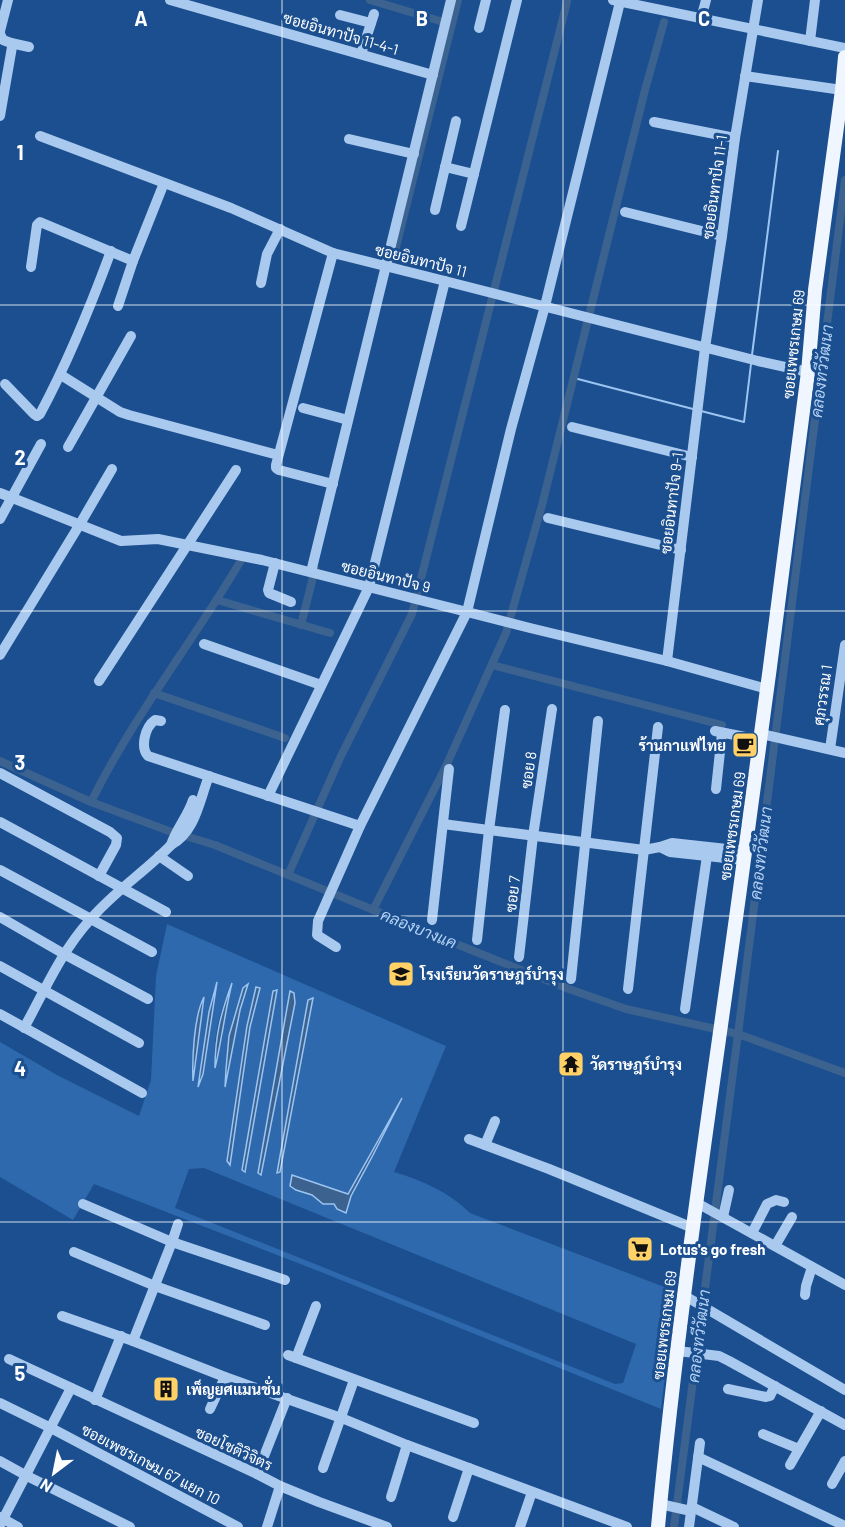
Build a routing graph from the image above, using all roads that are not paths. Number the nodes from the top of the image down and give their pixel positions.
1 (8, 0) edge
2 (170, 0) edge
3 (451, 0) edge
4 (486, 0) edge
5 (517, 0) edge
6 (705, 0) edge
7 (758, 0) edge
8 (815, 0) edge
9 (623, 1) edge
10 (340, 15) dead end
11 (700, 19) junction
12 (479, 28) dead end
13 (752, 30) junction
14 (0, 32) edge
15 (810, 41) junction
16 (11, 43) junction
17 (29, 47) dead end
18 (845, 48) edge
19 (361, 54) junction
20 (845, 57) edge
21 (433, 75) junction
22 (745, 76) junction
23 (842, 90) junction
24 (0, 116) edge
25 (456, 121) dead end
26 (654, 122) dead end
27 (40, 136) dead end
28 (735, 138) junction
29 (349, 139) dead end
30 (414, 154) junction
31 (445, 167) junction
32 (474, 174) junction
33 (164, 183) junction
34 (435, 210) dead end
35 (625, 212) dead end
36 (461, 226) dead end
37 (280, 229) junction
38 (722, 236) junction
39 (111, 251) junction
40 (333, 254) junction
41 (133, 261) junction
42 (31, 267) dead end
43 (389, 267) junction
44 (445, 280) junction
45 (261, 283) dead end
46 (118, 306) dead end
47 (545, 306) junction
48 (131, 336) dead end
49 (705, 348) junction
50 (808, 372) junction
51 (61, 375) junction
52 (5, 384) dead end
53 (97, 398) junction
54 (303, 408) dead end
55 (348, 420) junction
56 (572, 427) dead end
57 (41, 444) dead end
58 (68, 447) dead end
59 (278, 455) junction
60 (692, 457) junction
61 (112, 468) dead end
62 (236, 470) dead end
63 (333, 484) junction
64 (0, 493) edge
65 (12, 498) junction
66 (548, 518) dead end
67 (0, 519) edge
68 (80, 524) junction
69 (188, 545) junction
70 (681, 550) junction
71 (275, 563) junction
72 (311, 572) junction
73 (369, 587) junction
74 (291, 602) dead end
75 (467, 612) junction
76 (204, 645) dead end
77 (845, 645) edge
78 (0, 655) edge
79 (667, 661) junction
80 (99, 681) dead end
81 (321, 685) junction
82 (767, 689) junction
83 (552, 709) dead end
84 (505, 710) dead end
85 (161, 721) dead end
86 (598, 721) dead end
87 (658, 726) dead end
88 (762, 736) junction
89 (830, 749) junction
90 (845, 753) edge
91 (449, 769) dead end
92 (0, 773) edge
93 (206, 775) junction
94 (716, 789) dead end
95 (268, 796) junction
96 (0, 822) edge
97 (443, 824) junction
98 (360, 826) junction
99 (489, 830) junction
100 (533, 836) junction
101 (584, 842) junction
102 (660, 847) junction
103 (644, 850) junction
104 (159, 856) junction
105 (707, 856) junction
106 (745, 856) junction
107 (0, 870) edge
108 (99, 876) junction
109 (188, 876) dead end
110 (122, 888) junction
111 (166, 912) dead end
112 (0, 917) edge
113 (90, 919) junction
114 (432, 920) dead end
115 (477, 940) dead end
116 (336, 947) dead end
117 (152, 952) dead end
118 (64, 954) junction
119 (519, 957) dead end
120 (0, 966) edge
121 (571, 979) dead end
122 (628, 989) dead end
123 (44, 991) junction
124 (148, 999) dead end
125 (684, 1009) dead end
126 (0, 1014) edge
127 (24, 1028) junction
128 (139, 1043) dead end
129 (142, 1094) dead end
130 (495, 1121) dead end
131 (468, 1138) dead end
132 (485, 1145) junction
133 (729, 1190) dead end
134 (784, 1202) dead end
135 (83, 1204) dead end
136 (700, 1205) junction
137 (722, 1217) junction
138 (792, 1217) dead end
139 (178, 1224) dead end
140 (693, 1228) junction
141 (752, 1233) junction
142 (172, 1242) junction
143 (775, 1246) junction
144 (74, 1252) dead end
145 (812, 1267) junction
146 (285, 1280) dead end
147 (845, 1285) edge
148 (155, 1286) junction
149 (805, 1295) dead end
150 (688, 1298) junction
151 (316, 1306) dead end
152 (62, 1316) dead end
153 (265, 1325) dead end
154 (121, 1336) junction
155 (133, 1341) junction
156 (682, 1351) junction
157 (9, 1359) dead end
158 (225, 1377) junction
159 (354, 1380) junction
160 (776, 1386) junction
161 (71, 1388) junction
162 (728, 1389) dead end
163 (845, 1390) edge
164 (287, 1398) junction
165 (96, 1400) junction
166 (0, 1403) edge
167 (210, 1409) dead end
168 (821, 1411) junction
169 (341, 1418) junction
170 (474, 1423) dead end
171 (845, 1425) edge
172 (51, 1428) junction
173 (763, 1434) dead end
174 (700, 1443) dead end
175 (407, 1445) junction
176 (800, 1449) junction
177 (698, 1458) junction
178 (0, 1461) edge
179 (845, 1461) edge
180 (790, 1465) dead end
181 (323, 1468) dead end
182 (469, 1468) junction
183 (257, 1474) junction
184 (27, 1476) junction
185 (832, 1484) dead end
186 (280, 1486) junction
187 (532, 1492) junction
188 (391, 1497) dead end
189 (664, 1505) junction
190 (689, 1509) junction
191 (453, 1517) dead end
192 (1, 1520) edge
193 (845, 1526) edge
194 (18, 1527) edge
195 (130, 1527) edge
196 (238, 1527) edge
197 (267, 1527) edge
198 (387, 1527) edge
199 (520, 1527) edge
200 (627, 1527) edge
201 (658, 1527) edge
202 (689, 1527) edge
203 (734, 1527) edge

1 - 14 street
2 - 19 street, ซอยอินทาปัจ 11-4-1
3 - 21 street
4 - 12 street
5 - 32 street
6 - 11 street
7 - 13 street, ซอยอินทาปัจ 11-1
8 - 15 street
9 - 11 street
9 - 47 street
10 - 19 street
11 - 13 street
13 - 15 street
13 - 22 street, ซอยอินทาปัจ 11-1
14 - 16 street
15 - 18 street
16 - 17 street
16 - 24 street
19 - 21 street, ซอยอินทาปัจ 11-4-1
20 - 23 main road, ซอยเพชรเกษม 69
21 - 30 street
22 - 23 street
22 - 28 street, ซอยอินทาปัจ 11-1
23 - 50 main road, ซอยเพชรเกษม 69
25 - 31 street
26 - 28 street
27 - 33 street, ซอยอินทาปัจ 11
28 - 38 street, ซอยอินทาปัจ 11-1
29 - 30 street
30 - 43 street
31 - 32 street
31 - 34 street
32 - 36 street
33 - 37 street, ซอยอินทาปัจ 11
33 - 41 street
35 - 38 street
37 - 40 street, ซอยอินทาปัจ 11
37 - 45 street
38 - 49 street, ซอยอินทาปัจ 11-1
39 - 41 street
39 - 42 street
39 - 51 street
40 - 43 street, ซอยอินทาปัจ 11
40 - 59 street
41 - 46 street
43 - 44 street, ซอยอินทาปัจ 11
43 - 55 street
44 - 47 street, ซอยอินทาปัจ 11
44 - 73 street
47 - 49 street, ซอยอินทาปัจ 11
47 - 75 street
48 - 53 street
49 - 50 street, ซอยอินทาปัจ 11
49 - 60 street, ซอยอินทาปัจ 9-1
50 - 82 main road, ซอยเพชรเกษม 69
51 - 52 street
51 - 53 street
53 - 58 street
53 - 59 street
54 - 55 street
55 - 63 street
56 - 60 street
57 - 65 street
59 - 63 street
60 - 70 street, ซอยอินทาปัจ 9-1
61 - 68 street
62 - 69 street
63 - 72 street
64 - 65 street, ซอยอินทาปัจ 9
65 - 67 street
65 - 68 street, ซอยอินทาปัจ 9
66 - 70 street
68 - 69 street, ซอยอินทาปัจ 9
68 - 78 street
69 - 71 street, ซอยอินทาปัจ 9
69 - 80 street
70 - 79 street, ซอยอินทาปัจ 9-1
71 - 72 street, ซอยอินทาปัจ 9
71 - 74 street
72 - 73 street, ซอยอินทาปัจ 9
73 - 75 street, ซอยอินทาปัจ 9
73 - 81 street
75 - 79 street, ซอยอินทาปัจ 9
75 - 98 street
76 - 81 street
77 - 89 street, ศุภวรรณ 1
79 - 82 street, ซอยอินทาปัจ 9
81 - 95 street
82 - 88 main road, ซอยเพชรเกษม 69
83 - 100 street, ซอย 8
84 - 99 street
85 - 93 street
86 - 101 street
87 - 103 street
88 - 89 street
88 - 94 street
88 - 106 main road, ซอยเพชรเกษม 69
89 - 90 street
91 - 97 street
92 - 108 street
93 - 95 street
93 - 104 street
95 - 98 street
96 - 108 street
97 - 99 street
97 - 114 street
98 - 116 street
99 - 100 street
99 - 115 street
100 - 101 street
100 - 119 street, ซอย 7
101 - 103 street
101 - 121 street
102 - 103 street
102 - 105 street
102 - 106 street
103 - 122 street
104 - 109 street
104 - 110 street
105 - 106 street
105 - 125 street
106 - 136 main road, ซอยเพชรเกษม 69
107 - 113 street
108 - 110 street
110 - 111 street
110 - 113 street
112 - 118 street
113 - 117 street
113 - 118 street
118 - 123 street
118 - 124 street
120 - 123 street
123 - 127 street
123 - 128 street
126 - 127 street
127 - 129 street
130 - 132 street
131 - 132 street
132 - 140 street
133 - 137 street
134 - 141 street
135 - 142 street
136 - 137 street
136 - 140 main road, ซอยเพชรเกษม 69
137 - 141 street
138 - 143 street
139 - 142 street
140 - 150 main road, ซอยเพชรเกษม 69
141 - 143 street
142 - 146 street
142 - 148 street
143 - 145 street
144 - 148 street
145 - 147 street
145 - 149 street
148 - 153 street
148 - 155 street
150 - 156 main road, ซอยเพชรเกษม 69
150 - 163 street
151 - 159 street
152 - 154 street
154 - 155 street
154 - 165 street
155 - 158 street
156 - 160 street
156 - 189 main road, ซอยเพชรเกษม 69
157 - 161 street, ซอยโชติวิจิตร
158 - 164 street
158 - 167 street
159 - 169 street
159 - 170 street
160 - 162 street
160 - 168 street
161 - 165 street, ซอยโชติวิจิตร
161 - 172 street
164 - 169 street
164 - 183 street
165 - 183 street, ซอยโชติวิจิตร
166 - 172 street, ซอยเพชรเกษม 67 แยก 10
168 - 171 street
168 - 176 street
169 - 175 street
169 - 181 street
172 - 184 street
172 - 196 street, ซอยเพชรเกษม 67 แยก 10
173 - 176 street
174 - 177 street
175 - 182 street
175 - 188 street
176 - 180 street
177 - 190 street
177 - 193 street
178 - 184 street
179 - 185 street
182 - 187 street
182 - 191 street
183 - 186 street, ซอยโชติวิจิตร
184 - 192 street
184 - 195 street
186 - 197 street
186 - 198 street, ซอยโชติวิจิตร
187 - 199 street
187 - 200 street
189 - 190 street
189 - 201 main road, ซอยเพชรเกษม 69
190 - 202 street
190 - 203 street
192 - 194 street

